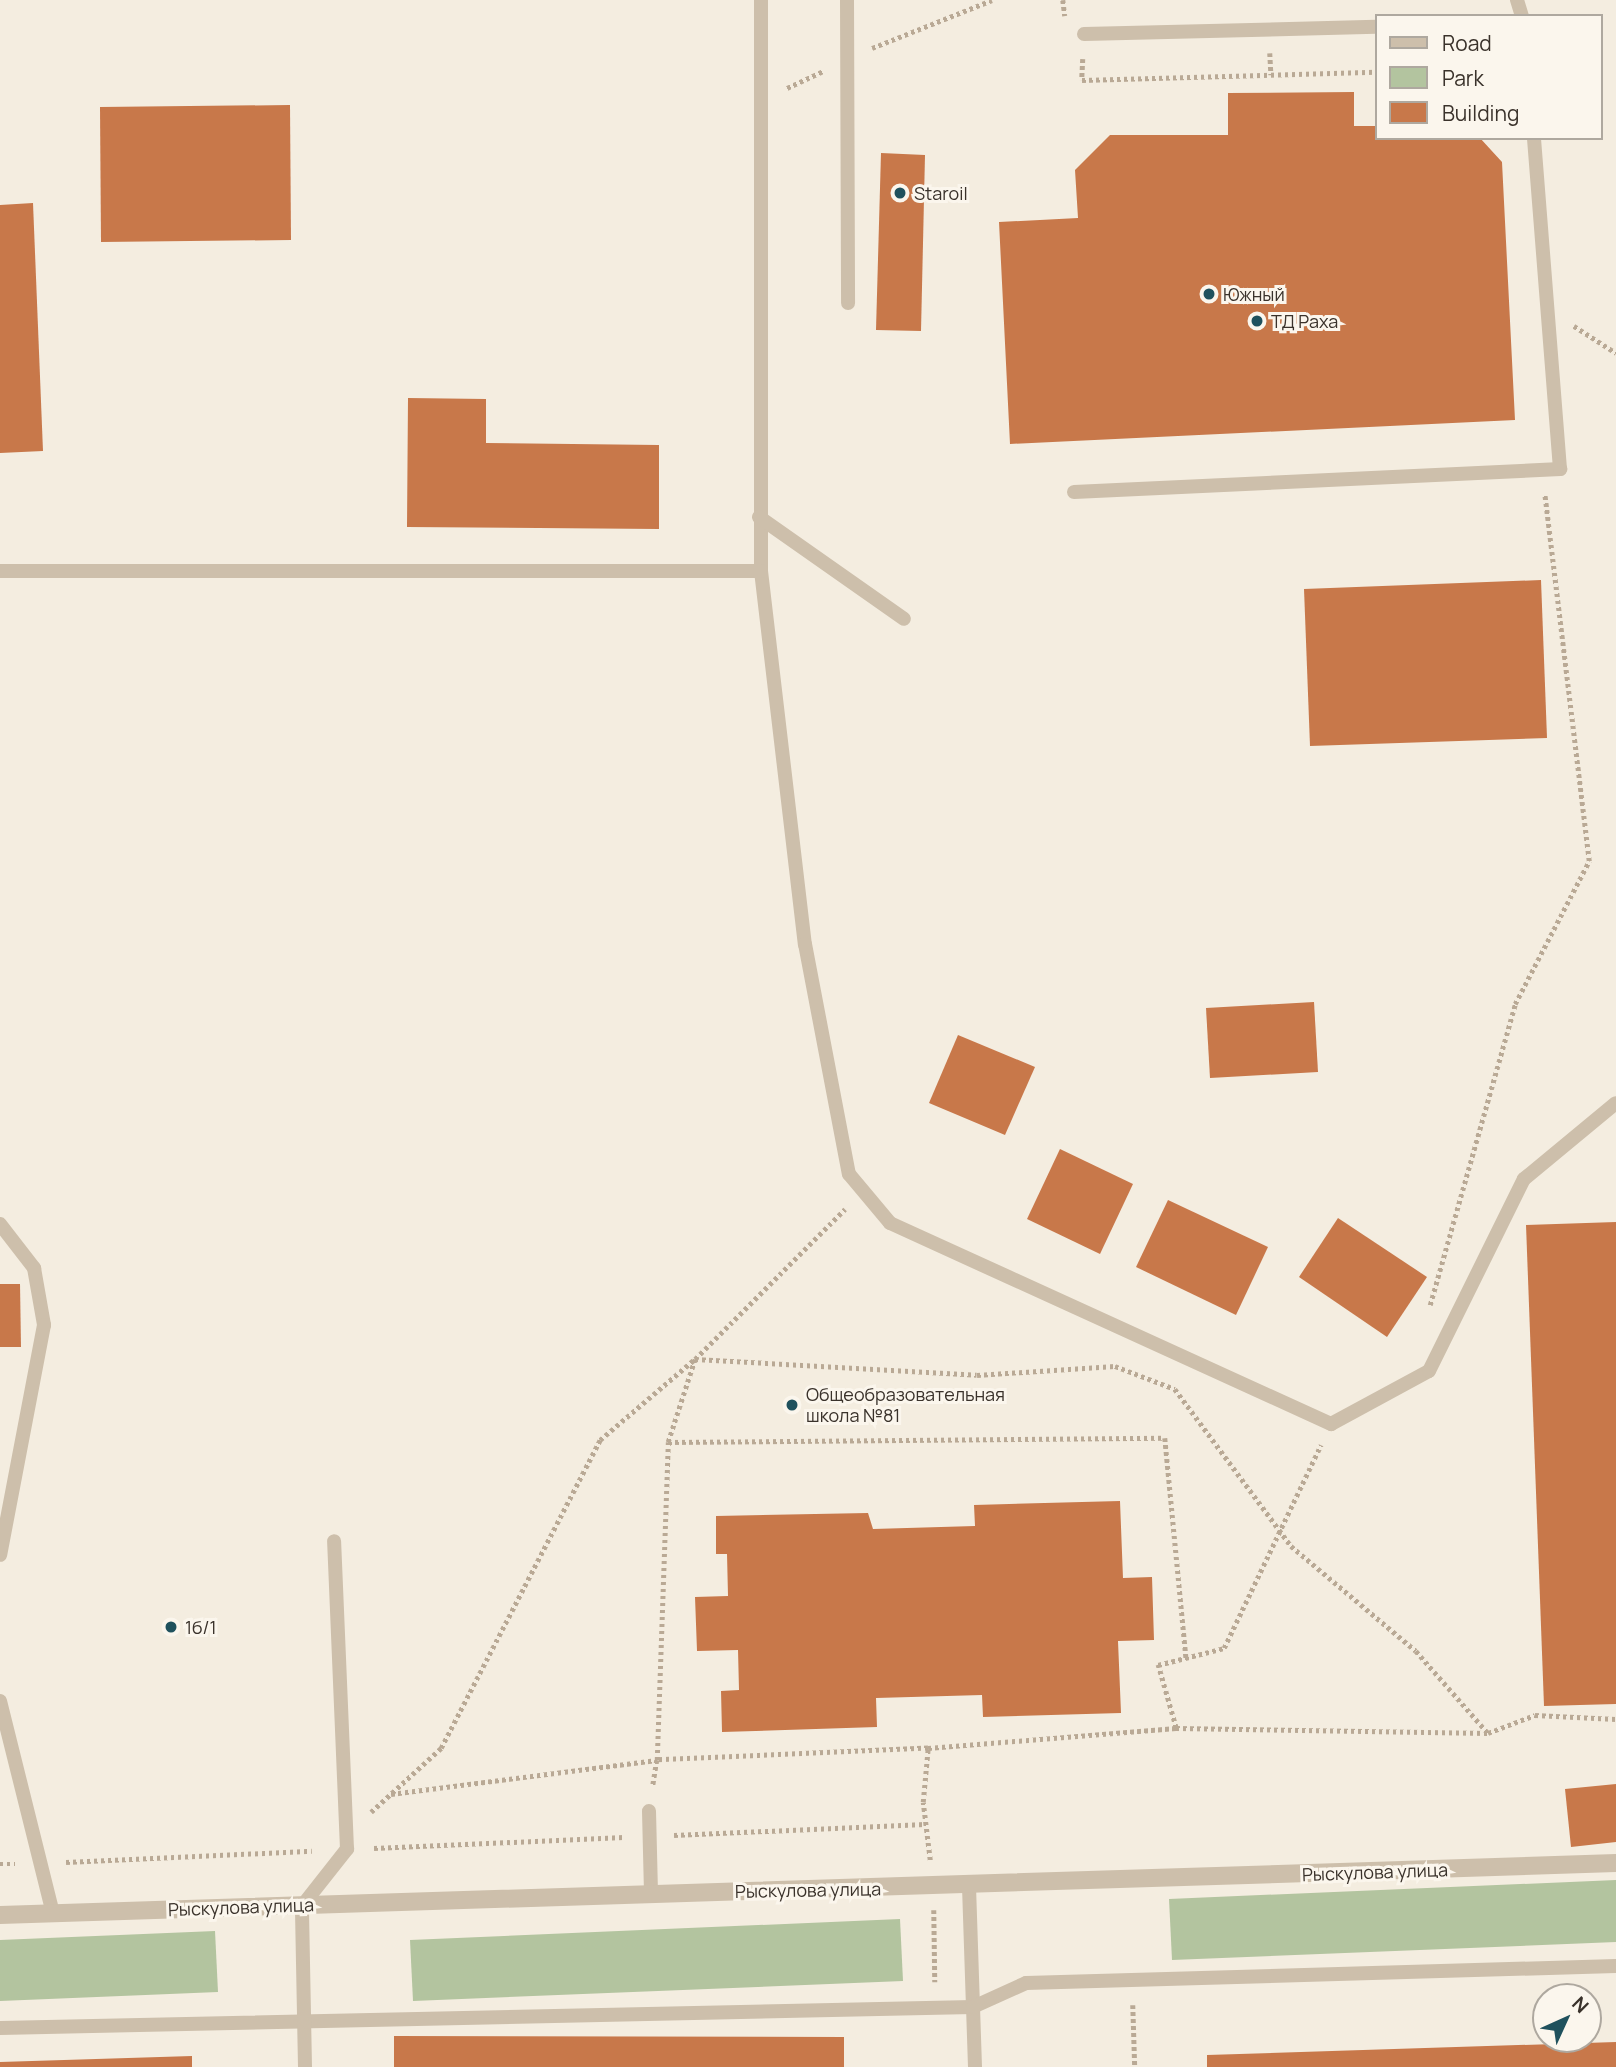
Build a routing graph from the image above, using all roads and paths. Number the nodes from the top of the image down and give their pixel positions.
1 (761, 0) edge
2 (848, 0) edge
3 (992, 0) edge
4 (959, 8) dead end
5 (1374, 27) edge
6 (1084, 33) dead end
7 (1374, 72) edge
8 (1082, 80) dead end
9 (1534, 140) edge
10 (848, 303) dead end
11 (1547, 309) junction
12 (1616, 353) edge
13 (1542, 470) junction
14 (1074, 492) dead end
15 (759, 517) junction
16 (0, 571) edge
17 (761, 571) junction
18 (904, 619) dead end
19 (1616, 1103) edge
20 (0, 1224) edge
21 (829, 1225) dead end
22 (1427, 1317) dead end
23 (695, 1359) junction
24 (668, 1442) junction
25 (1321, 1446) dead end
26 (1280, 1530) junction
27 (334, 1541) dead end
28 (0, 1555) edge
29 (1186, 1658) junction
30 (0, 1701) edge
31 (1616, 1719) edge
32 (1176, 1728) junction
33 (1488, 1733) junction
34 (928, 1748) junction
35 (657, 1760) junction
36 (391, 1794) junction
37 (649, 1811) dead end
38 (368, 1814) dead end
39 (925, 1824) junction
40 (650, 1836) junction
41 (347, 1849) junction
42 (40, 1863) junction
43 (1616, 1863) edge
44 (969, 1886) junction
45 (933, 1887) junction
46 (651, 1893) junction
47 (302, 1906) junction
48 (53, 1913) junction
49 (0, 1914) edge
50 (1616, 1966) edge
51 (1132, 1980) junction
52 (935, 2007) junction
53 (973, 2007) junction
54 (302, 2018) junction
55 (0, 2028) edge
56 (305, 2067) edge
57 (975, 2067) edge
58 (1135, 2067) edge

1 - 15 lane
2 - 10 lane
3 - 4 path
5 - 6 lane
7 - 8 path
9 - 11 lane
11 - 12 path
11 - 13 lane
13 - 14 lane
13 - 22 path
15 - 17 lane
15 - 18 lane
16 - 17 lane
17 - 19 lane
20 - 28 lane
21 - 23 path
23 - 24 path
23 - 26 path
23 - 36 path
24 - 29 path
24 - 35 path
25 - 26 path
26 - 29 path
26 - 33 path
27 - 41 lane
29 - 32 path
30 - 42 lane
31 - 33 path
32 - 33 path
32 - 34 path
34 - 35 path
34 - 39 path
35 - 36 path
36 - 38 path
37 - 40 lane
39 - 40 path
39 - 45 path
40 - 41 path
40 - 46 lane
41 - 42 path
41 - 47 lane
42 - 48 lane
43 - 44 street, Рыскулова улица
44 - 45 street, Рыскулова улица
44 - 53 lane
45 - 46 street, Рыскулова улица
45 - 52 path
46 - 47 street, Рыскулова улица
47 - 48 street, Рыскулова улица
47 - 54 lane
48 - 49 street, Рыскулова улица
50 - 51 lane
51 - 53 lane
51 - 58 path
52 - 53 lane
52 - 54 lane
53 - 57 lane
54 - 55 lane
54 - 56 lane

